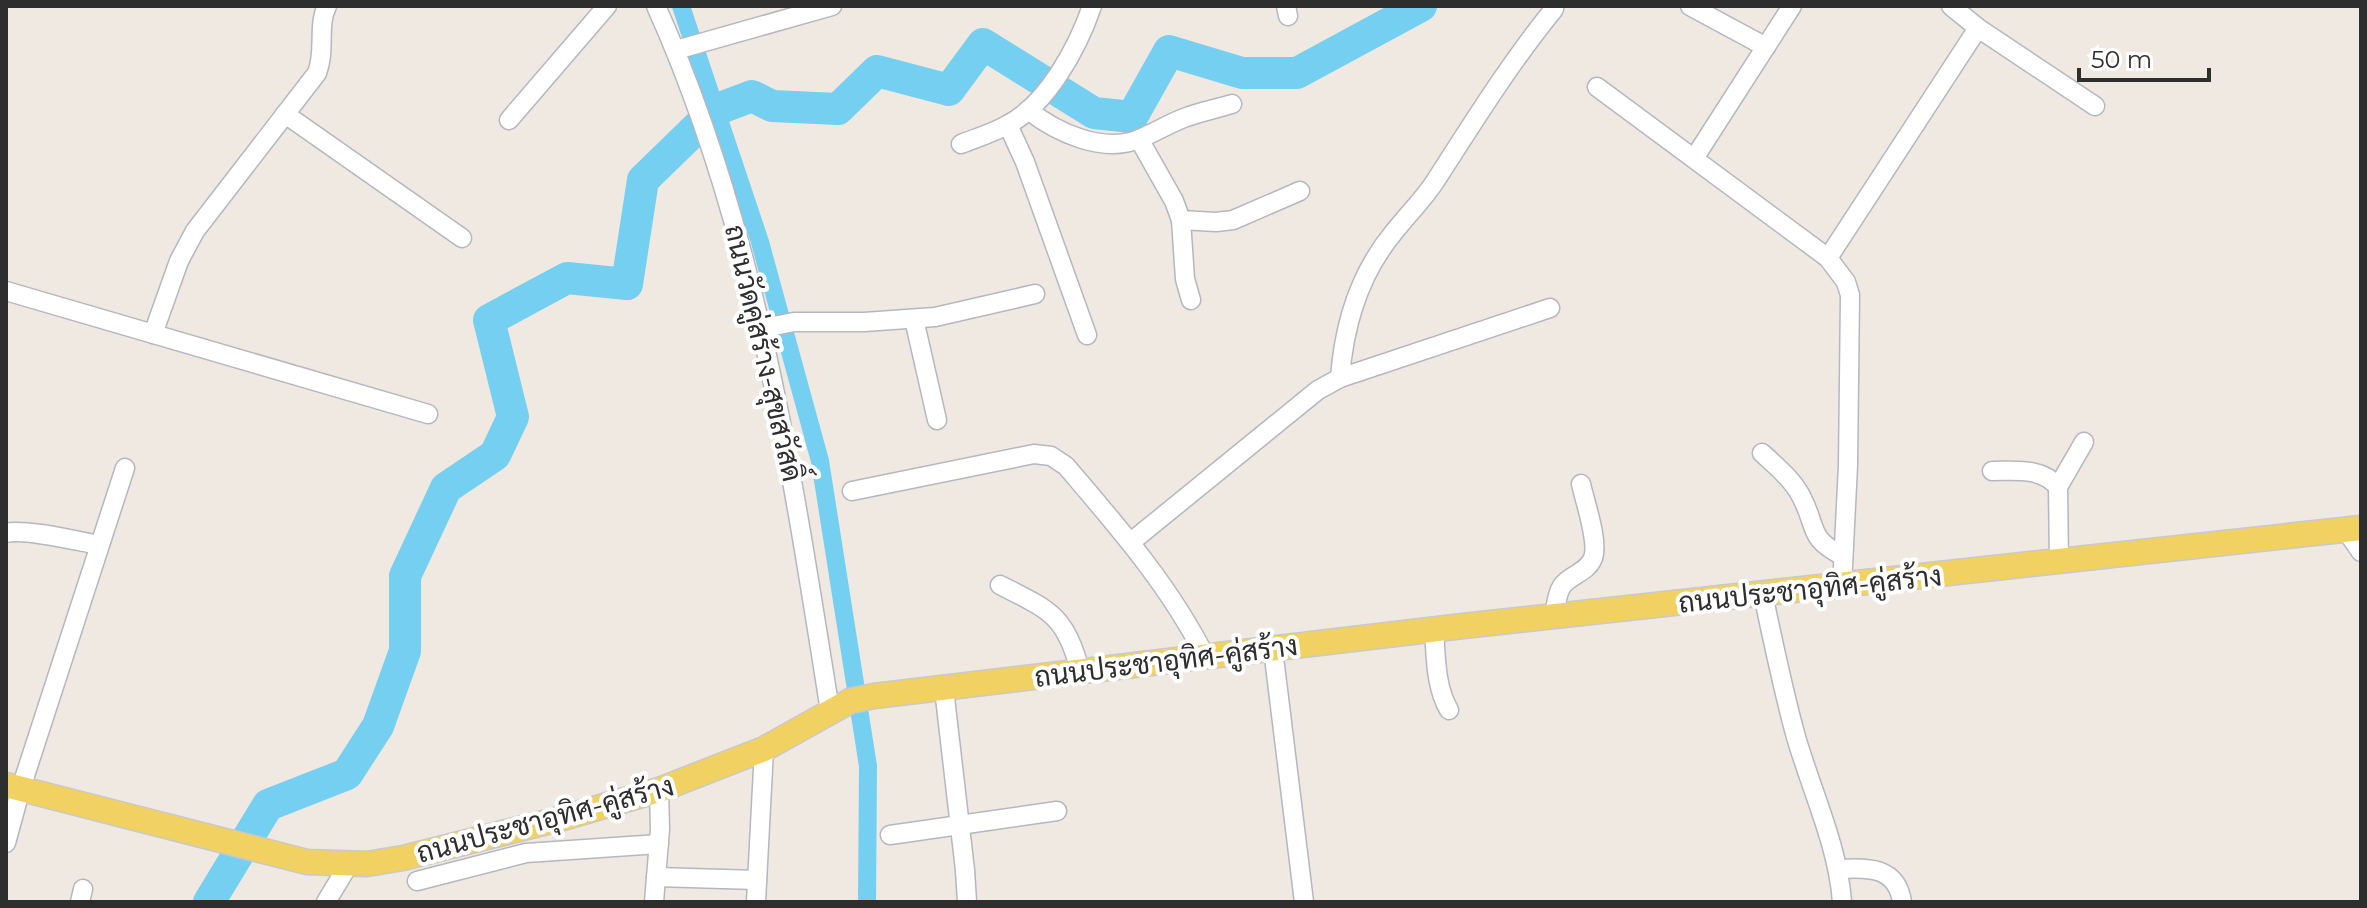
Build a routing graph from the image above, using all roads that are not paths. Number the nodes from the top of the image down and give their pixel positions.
1 (327, 6) edge
2 (607, 6) edge
3 (656, 6) edge
4 (832, 6) edge
5 (1092, 6) edge
6 (1690, 6) edge
7 (1792, 6) edge
8 (1951, 6) edge
9 (1554, 9) dead end
10 (1978, 28) junction
11 (1766, 47) junction
12 (676, 50) junction
13 (1597, 87) dead end
14 (1232, 104) dead end
15 (2095, 106) dead end
16 (1028, 110) junction
17 (285, 114) junction
18 (509, 120) dead end
19 (1008, 125) junction
20 (1139, 139) junction
21 (961, 144) dead end
22 (1695, 157) junction
23 (1300, 191) dead end
24 (1181, 220) junction
25 (462, 238) dead end
26 (1828, 258) junction
27 (6, 291) edge
28 (1035, 294) dead end
29 (1191, 300) dead end
30 (1550, 308) dead end
31 (914, 319) junction
32 (767, 328) junction
33 (153, 334) junction
34 (1087, 335) dead end
35 (1340, 378) junction
36 (428, 414) dead end
37 (937, 420) dead end
38 (2084, 442) dead end
39 (1762, 453) dead end
40 (125, 468) dead end
41 (1992, 471) dead end
42 (1581, 484) dead end
43 (2058, 487) junction
44 (852, 491) dead end
45 (2353, 528) edge
46 (7, 531) edge
47 (1131, 542) junction
48 (99, 545) junction
49 (2361, 552) edge
50 (1843, 556) junction
51 (2059, 561) junction
52 (1000, 585) dead end
53 (1842, 586) junction
54 (1763, 594) junction
55 (1554, 616) junction
56 (1434, 629) junction
57 (1273, 649) junction
58 (1205, 656) junction
59 (1080, 671) junction
60 (944, 689) junction
61 (851, 703) junction
62 (1449, 710) dead end
63 (764, 749) junction
64 (14, 787) edge
65 (659, 790) junction
66 (1057, 811) dead end
67 (960, 824) junction
68 (890, 835) dead end
69 (6, 843) edge
70 (659, 844) junction
71 (349, 864) junction
72 (1840, 869) junction
73 (656, 877) junction
74 (757, 880) junction
75 (417, 881) dead end
76 (326, 902) edge
77 (654, 902) edge
78 (756, 902) edge
79 (967, 902) edge
80 (1304, 902) edge
81 (1842, 902) edge
82 (1902, 902) edge

1 - 17 street
2 - 18 street
3 - 12 street, ถนนวัดคู่สร้าง-สุขสวัสดิ์
4 - 12 street
5 - 16 street
6 - 11 street
7 - 11 street
8 - 10 street
9 - 35 street
10 - 15 street
10 - 26 street
11 - 22 street
12 - 32 street, ถนนวัดคู่สร้าง-สุขสวัสดิ์
13 - 22 street
14 - 20 street
16 - 19 street
16 - 20 street
17 - 25 street
17 - 33 street
19 - 21 street
19 - 34 street
20 - 24 street
22 - 26 street
23 - 24 street
24 - 29 street
26 - 50 street
27 - 33 street
28 - 31 street
30 - 35 street
31 - 32 street
31 - 37 street
32 - 61 street, ถนนวัดคู่สร้าง-สุขสวัสดิ์
33 - 36 street
35 - 47 street
38 - 43 street
39 - 50 street
40 - 48 street
41 - 43 street
42 - 55 street
43 - 51 street
44 - 47 street
45 - 49 street
45 - 51 main road, ถนนประชาอุทิศ-คู่สร้าง
46 - 48 street
47 - 58 street
48 - 64 street
50 - 53 street
51 - 53 main road, ถนนประชาอุทิศ-คู่สร้าง
52 - 59 street
53 - 54 main road, ถนนประชาอุทิศ-คู่สร้าง
54 - 55 main road, ถนนประชาอุทิศ-คู่สร้าง
54 - 72 street
55 - 56 main road, ถนนประชาอุทิศ-คู่สร้าง
56 - 57 main road, ถนนประชาอุทิศ-คู่สร้าง
56 - 62 street
57 - 58 main road, ถนนประชาอุทิศ-คู่สร้าง
57 - 80 street
58 - 59 main road, ถนนประชาอุทิศ-คู่สร้าง
59 - 60 main road, ถนนประชาอุทิศ-คู่สร้าง
60 - 61 main road, ถนนประชาอุทิศ-คู่สร้าง
60 - 67 street
61 - 63 main road, ถนนประชาอุทิศ-คู่สร้าง
63 - 65 main road, ถนนประชาอุทิศ-คู่สร้าง
63 - 74 street
64 - 69 street
64 - 71 main road, ถนนประชาอุทิศ-คู่สร้าง
65 - 70 street
65 - 71 main road, ถนนประชาอุทิศ-คู่สร้าง
66 - 67 street
67 - 68 street
67 - 79 street
70 - 73 street
70 - 75 street
71 - 76 street
72 - 81 street
72 - 82 street
73 - 74 street
73 - 77 street
74 - 78 street

